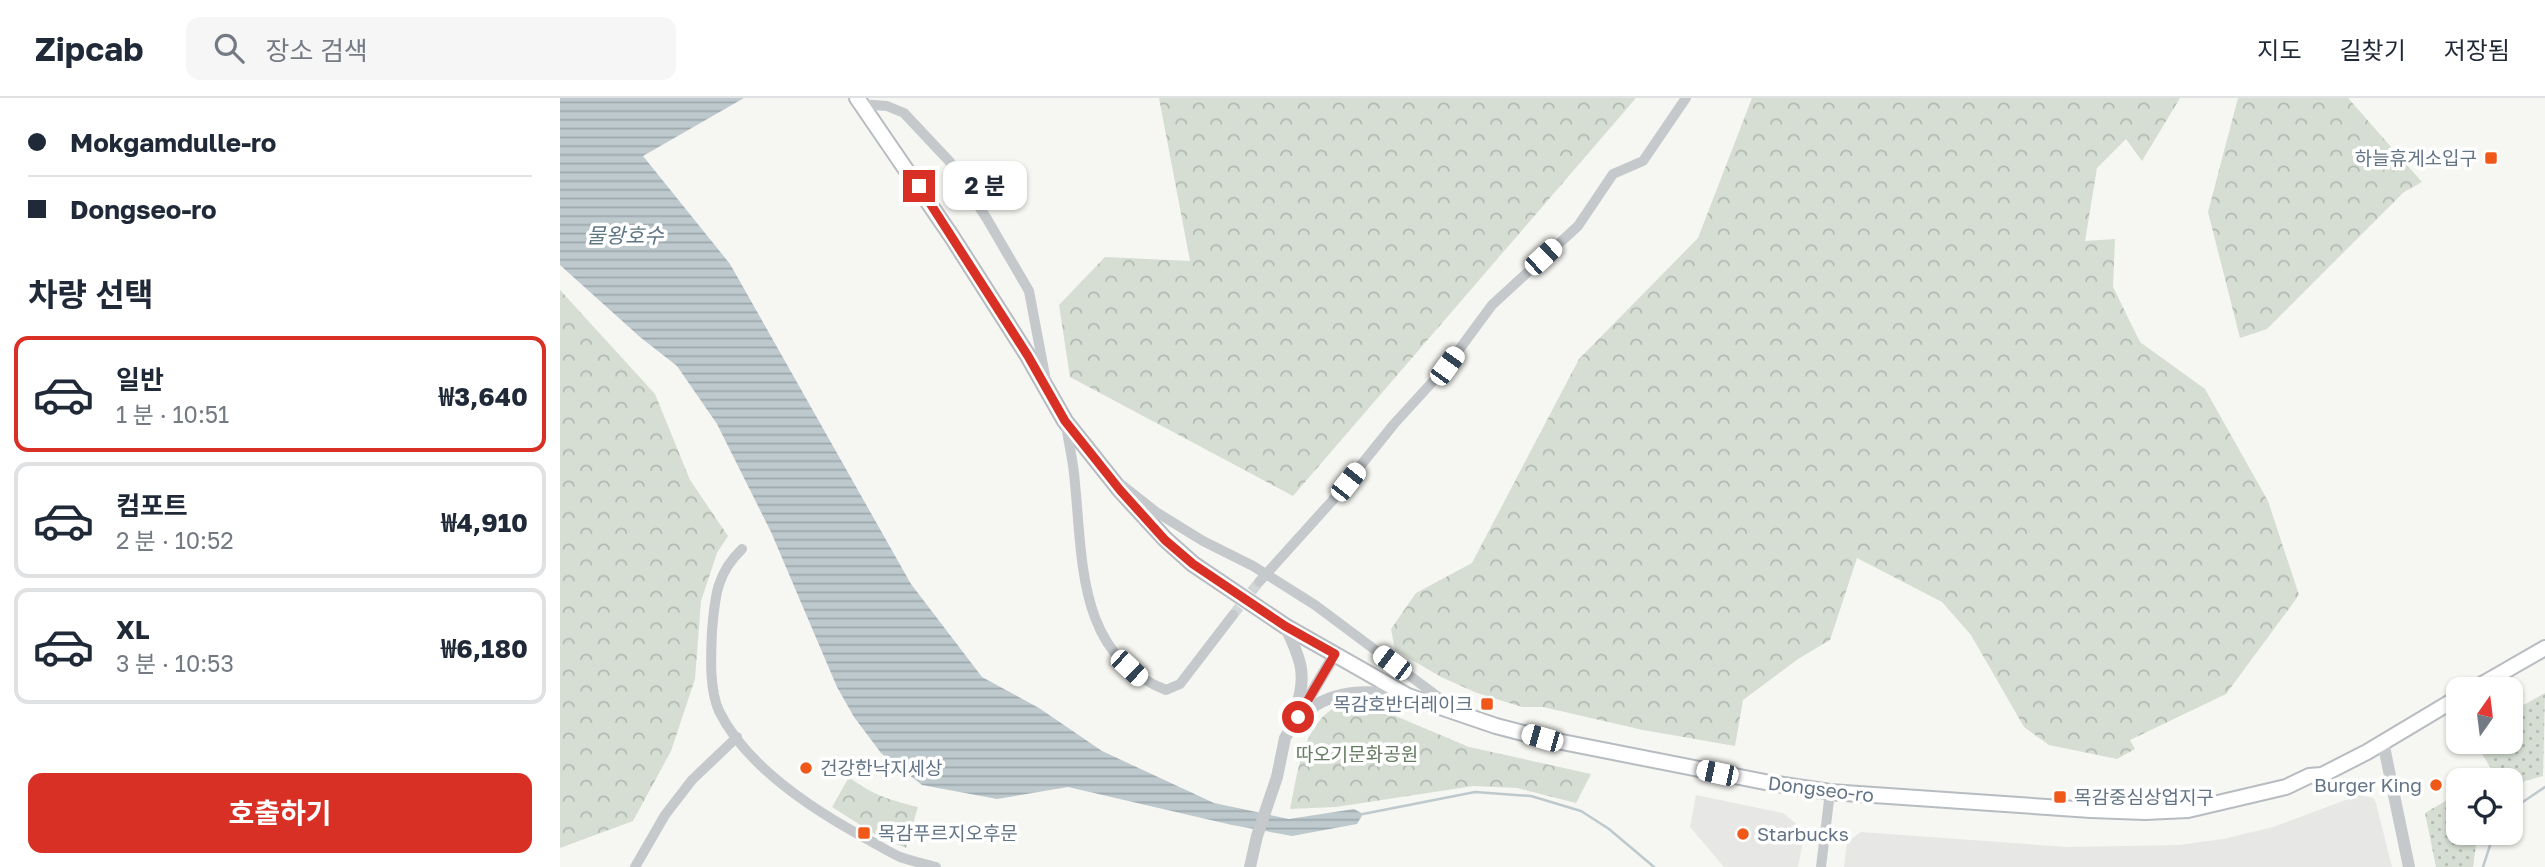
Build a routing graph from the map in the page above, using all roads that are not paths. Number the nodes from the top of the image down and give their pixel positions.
1 (1686, 98) edge
2 (859, 101) edge
3 (1048, 392) junction
4 (1065, 421) junction
5 (1107, 474) junction
6 (742, 549) dead end
7 (1263, 579) junction
8 (1233, 615) tunnel mouth
9 (1285, 626) junction
10 (2545, 648) edge
11 (1335, 654) junction
12 (2495, 677) edge
13 (1408, 696) junction
14 (2446, 705) edge
15 (1462, 714) junction
16 (737, 737) junction
17 (1285, 737) junction
18 (2383, 743) junction
19 (1830, 792) junction
20 (635, 867) edge
21 (936, 867) edge
22 (1250, 867) edge
23 (1821, 867) edge
24 (2409, 867) edge

1 - 7 street
2 - 3 main road, Dongseo-ro
2 - 3 street
3 - 4 main road, Dongseo-ro
4 - 5 main road, Dongseo-ro
4 - 8 street
5 - 7 street
5 - 9 main road, Dongseo-ro
6 - 16 street
7 - 15 street
9 - 11 main road, Dongseo-ro
9 - 17 street
10 - 12 main road
11 - 13 main road, Dongseo-ro
11 - 17 street
13 - 15 main road, Dongseo-ro
13 - 17 street
14 - 18 main road, Dongseo-ro
15 - 19 main road, Dongseo-ro
16 - 20 street
16 - 21 street
17 - 22 street
18 - 19 main road, Dongseo-ro
18 - 24 street
19 - 23 street

